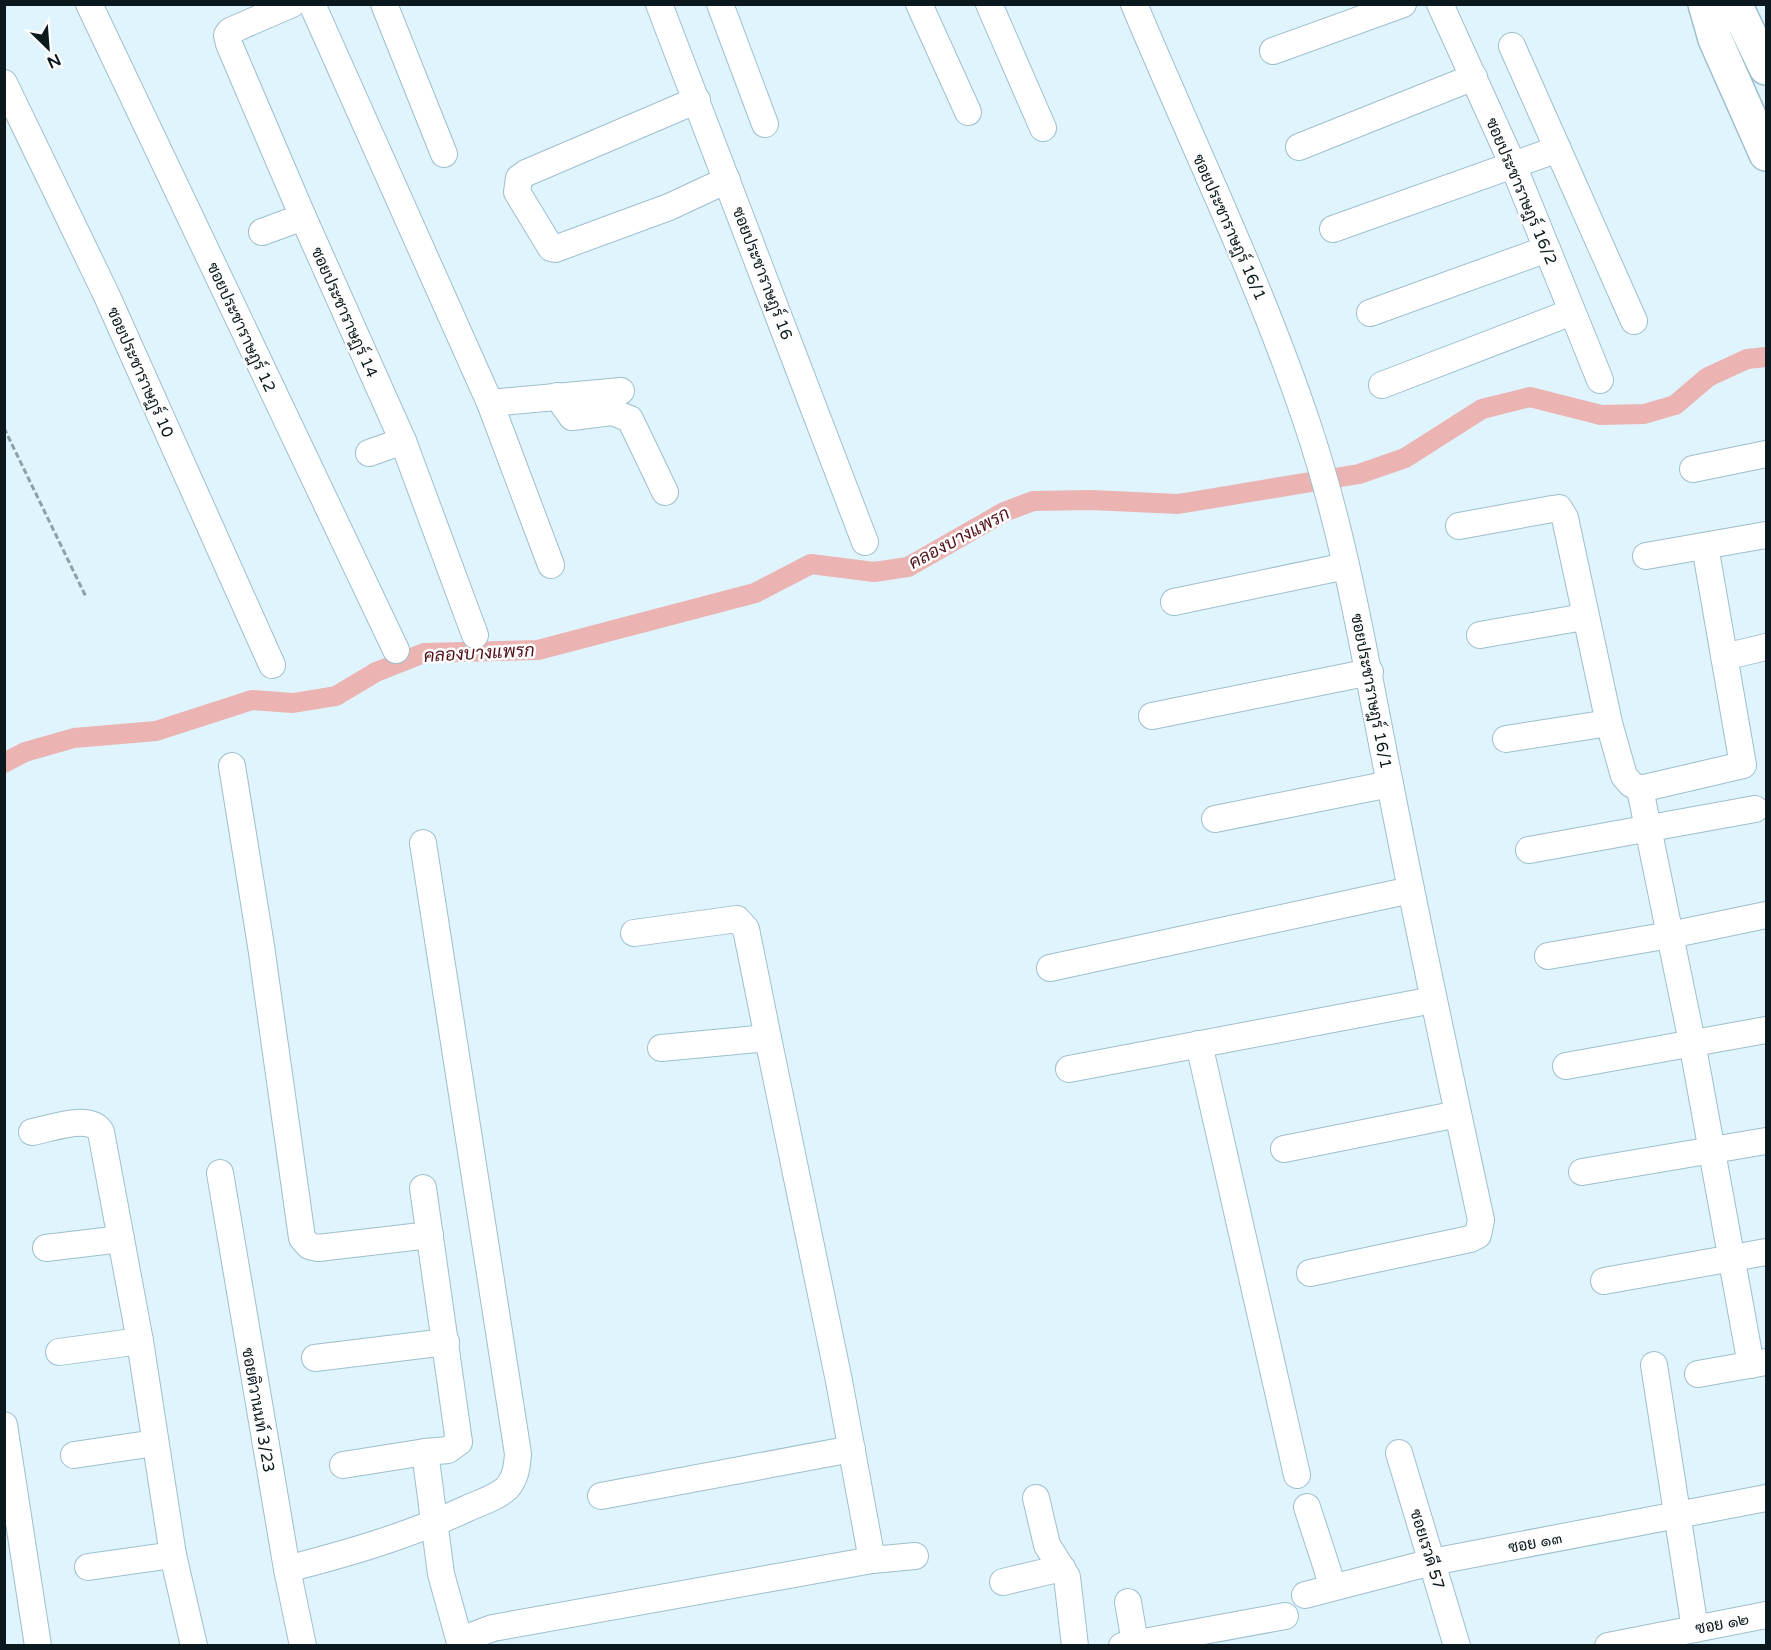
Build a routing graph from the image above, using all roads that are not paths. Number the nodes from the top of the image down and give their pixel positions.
1 (89, 4) edge
2 (292, 4) edge
3 (312, 4) edge
4 (384, 4) edge
5 (659, 4) edge
6 (720, 4) edge
7 (919, 4) edge
8 (989, 4) edge
9 (1134, 4) edge
10 (1402, 4) edge
11 (1440, 4) edge
12 (1692, 4) edge
13 (1705, 4) edge
14 (266, 9) edge
15 (1742, 12) edge
16 (1715, 39) junction
17 (1512, 46) dead end
18 (1273, 51) dead end
19 (1767, 68) edge
20 (1474, 77) junction
21 (4, 83) edge
22 (697, 100) junction
23 (968, 112) dead end
24 (765, 124) dead end
25 (1043, 128) dead end
26 (1299, 147) dead end
27 (1558, 149) junction
28 (444, 154) dead end
29 (1767, 154) edge
30 (1513, 165) junction
31 (727, 180) junction
32 (303, 217) junction
33 (1333, 229) dead end
34 (262, 232) dead end
35 (1547, 249) junction
36 (1572, 312) junction
37 (1370, 313) dead end
38 (1634, 321) dead end
39 (1600, 380) dead end
40 (1382, 385) dead end
41 (621, 391) dead end
42 (557, 396) junction
43 (490, 403) junction
44 (403, 441) junction
45 (369, 453) dead end
46 (1767, 454) edge
47 (1693, 469) dead end
48 (665, 492) dead end
49 (1458, 526) dead end
50 (1767, 535) edge
51 (865, 542) dead end
52 (1705, 546) junction
53 (1646, 556) dead end
54 (551, 565) dead end
55 (1346, 566) junction
56 (1174, 602) dead end
57 (1584, 617) junction
58 (475, 635) dead end
59 (1480, 635) dead end
60 (1767, 647) edge
61 (396, 650) dead end
62 (1724, 657) junction
63 (272, 664) dead end
64 (1370, 672) junction
65 (1152, 716) dead end
66 (1609, 723) junction
67 (1506, 739) dead end
68 (1755, 763) edge
69 (232, 766) dead end
70 (1390, 784) junction
71 (1640, 789) junction
72 (1755, 809) dead end
73 (1215, 819) dead end
74 (1649, 827) junction
75 (423, 843) dead end
76 (1529, 850) dead end
77 (1411, 890) junction
78 (1767, 915) edge
79 (634, 933) dead end
80 (1670, 935) junction
81 (1548, 956) dead end
82 (1050, 968) dead end
83 (1433, 1000) junction
84 (1767, 1030) edge
85 (768, 1038) junction
86 (1692, 1042) junction
87 (1199, 1044) junction
88 (661, 1048) dead end
89 (1566, 1066) dead end
90 (1069, 1069) dead end
91 (1458, 1114) junction
92 (32, 1132) dead end
93 (1767, 1141) edge
94 (1284, 1149) dead end
95 (1711, 1151) junction
96 (1582, 1172) dead end
97 (220, 1173) dead end
98 (423, 1188) dead end
99 (430, 1235) junction
100 (121, 1239) junction
101 (46, 1248) dead end
102 (1767, 1252) edge
103 (1731, 1258) junction
104 (1310, 1273) dead end
105 (1604, 1281) dead end
106 (140, 1341) junction
107 (446, 1342) junction
108 (59, 1352) dead end
109 (315, 1358) dead end
110 (1759, 1363) edge
111 (1654, 1365) dead end
112 (1698, 1374) dead end
113 (4, 1425) edge
114 (155, 1443) junction
115 (852, 1449) junction
116 (425, 1452) junction
117 (1399, 1453) dead end
118 (74, 1455) dead end
119 (343, 1465) dead end
120 (1297, 1475) dead end
121 (601, 1496) dead end
122 (1036, 1498) dead end
123 (1767, 1498) edge
124 (1307, 1507) dead end
125 (1678, 1515) junction
126 (433, 1525) junction
127 (173, 1555) junction
128 (915, 1556) dead end
129 (872, 1560) junction
130 (1432, 1562) junction
131 (88, 1567) dead end
132 (1062, 1568) junction
133 (287, 1569) junction
134 (1003, 1582) dead end
135 (1334, 1587) junction
136 (1305, 1595) dead end
137 (1128, 1602) dead end
138 (1767, 1615) edge
139 (1285, 1616) dead end
140 (1704, 1634) edge
141 (1128, 1644) edge
142 (190, 1645) edge
143 (38, 1646) edge
144 (303, 1646) edge
145 (463, 1646) edge
146 (1075, 1646) edge
147 (1457, 1646) edge
148 (1608, 1646) edge

1 - 61 street, ซอยประชาราษฏร์ 12
2 - 14 street, ซอยประชาราษฏร์ 14
3 - 43 street
4 - 28 street
5 - 22 street, ซอยประชาราษฎร์ 16
6 - 24 street
7 - 23 street
8 - 25 street
9 - 55 street, ซอยประชาราษฎร์ 16/1
10 - 18 street
11 - 20 street, ซอยประชาราษฎร์ 16/2
12 - 16 main road
13 - 16 main road
14 - 32 street, ซอยประชาราษฏร์ 14
15 - 19 main road
16 - 29 main road
17 - 27 street
20 - 26 street
20 - 30 street, ซอยประชาราษฎร์ 16/2
21 - 63 street, ซอยประชาราษฏร์ 10
22 - 31 street, ซอยประชาราษฎร์ 16
22 - 31 street
27 - 30 street
27 - 38 street
30 - 33 street
30 - 35 street, ซอยประชาราษฎร์ 16/2
31 - 51 street, ซอยประชาราษฎร์ 16
32 - 34 street
32 - 44 street, ซอยประชาราษฏร์ 14
35 - 36 street, ซอยประชาราษฎร์ 16/2
35 - 37 street
36 - 39 street, ซอยประชาราษฎร์ 16/2
36 - 40 street
41 - 42 street
42 - 43 street
42 - 48 street
43 - 54 street
44 - 45 street
44 - 58 street, ซอยประชาราษฏร์ 14
46 - 47 street
49 - 57 street
50 - 52 street
52 - 53 street
52 - 62 street
55 - 56 street
55 - 64 street, ซอยประชาราษฎร์ 16/1
57 - 59 street
57 - 66 street
60 - 62 street
62 - 68 street
64 - 65 street
64 - 70 street, ซอยประชาราษฎร์ 16/1
66 - 67 street
66 - 71 street
68 - 71 street
69 - 99 street
70 - 73 street
70 - 77 street, ซอยประชาราษฎร์ 16/1
71 - 74 street
72 - 74 street
74 - 76 street
74 - 80 street
75 - 126 street
77 - 82 street
77 - 83 street, ซอยประชาราษฎร์ 16/1
78 - 80 street
79 - 85 street
80 - 81 street
80 - 86 street
83 - 87 street
83 - 91 street, ซอยประชาราษฎร์ 16/1
84 - 86 street
85 - 88 street
85 - 115 street
86 - 89 street
86 - 95 street
87 - 90 street
87 - 120 street
91 - 94 street
91 - 104 street, ซอยประชาราษฎร์ 16/1
92 - 100 street
93 - 95 street
95 - 96 street
95 - 103 street
97 - 133 street, ซอยติวานนท์ 3/23
98 - 99 street
99 - 107 street
100 - 101 street
100 - 106 street
102 - 103 street
103 - 105 street
103 - 110 street
106 - 108 street
106 - 114 street
107 - 109 street
107 - 116 street
110 - 112 street
111 - 125 street
113 - 143 street
114 - 118 street
114 - 127 street
115 - 121 street
115 - 129 street
116 - 119 street
116 - 126 street
117 - 130 street, ซอยเรวดี 57
122 - 132 street
123 - 125 street, ซอย ๑๓
124 - 135 street
125 - 130 street, ซอย ๑๓
125 - 140 street
126 - 133 street
126 - 145 street
127 - 131 street
127 - 142 street
128 - 129 street
129 - 145 street
130 - 135 street, ซอย ๑๓
130 - 147 street, ซอยเรวดี 57
132 - 134 street
132 - 146 street
133 - 144 street, ซอยติวานนท์ 3/23
135 - 136 street, ซอย ๑๓
137 - 141 street
138 - 140 street, ซอย ๑๒
139 - 141 street
140 - 148 street, ซอย ๑๒

